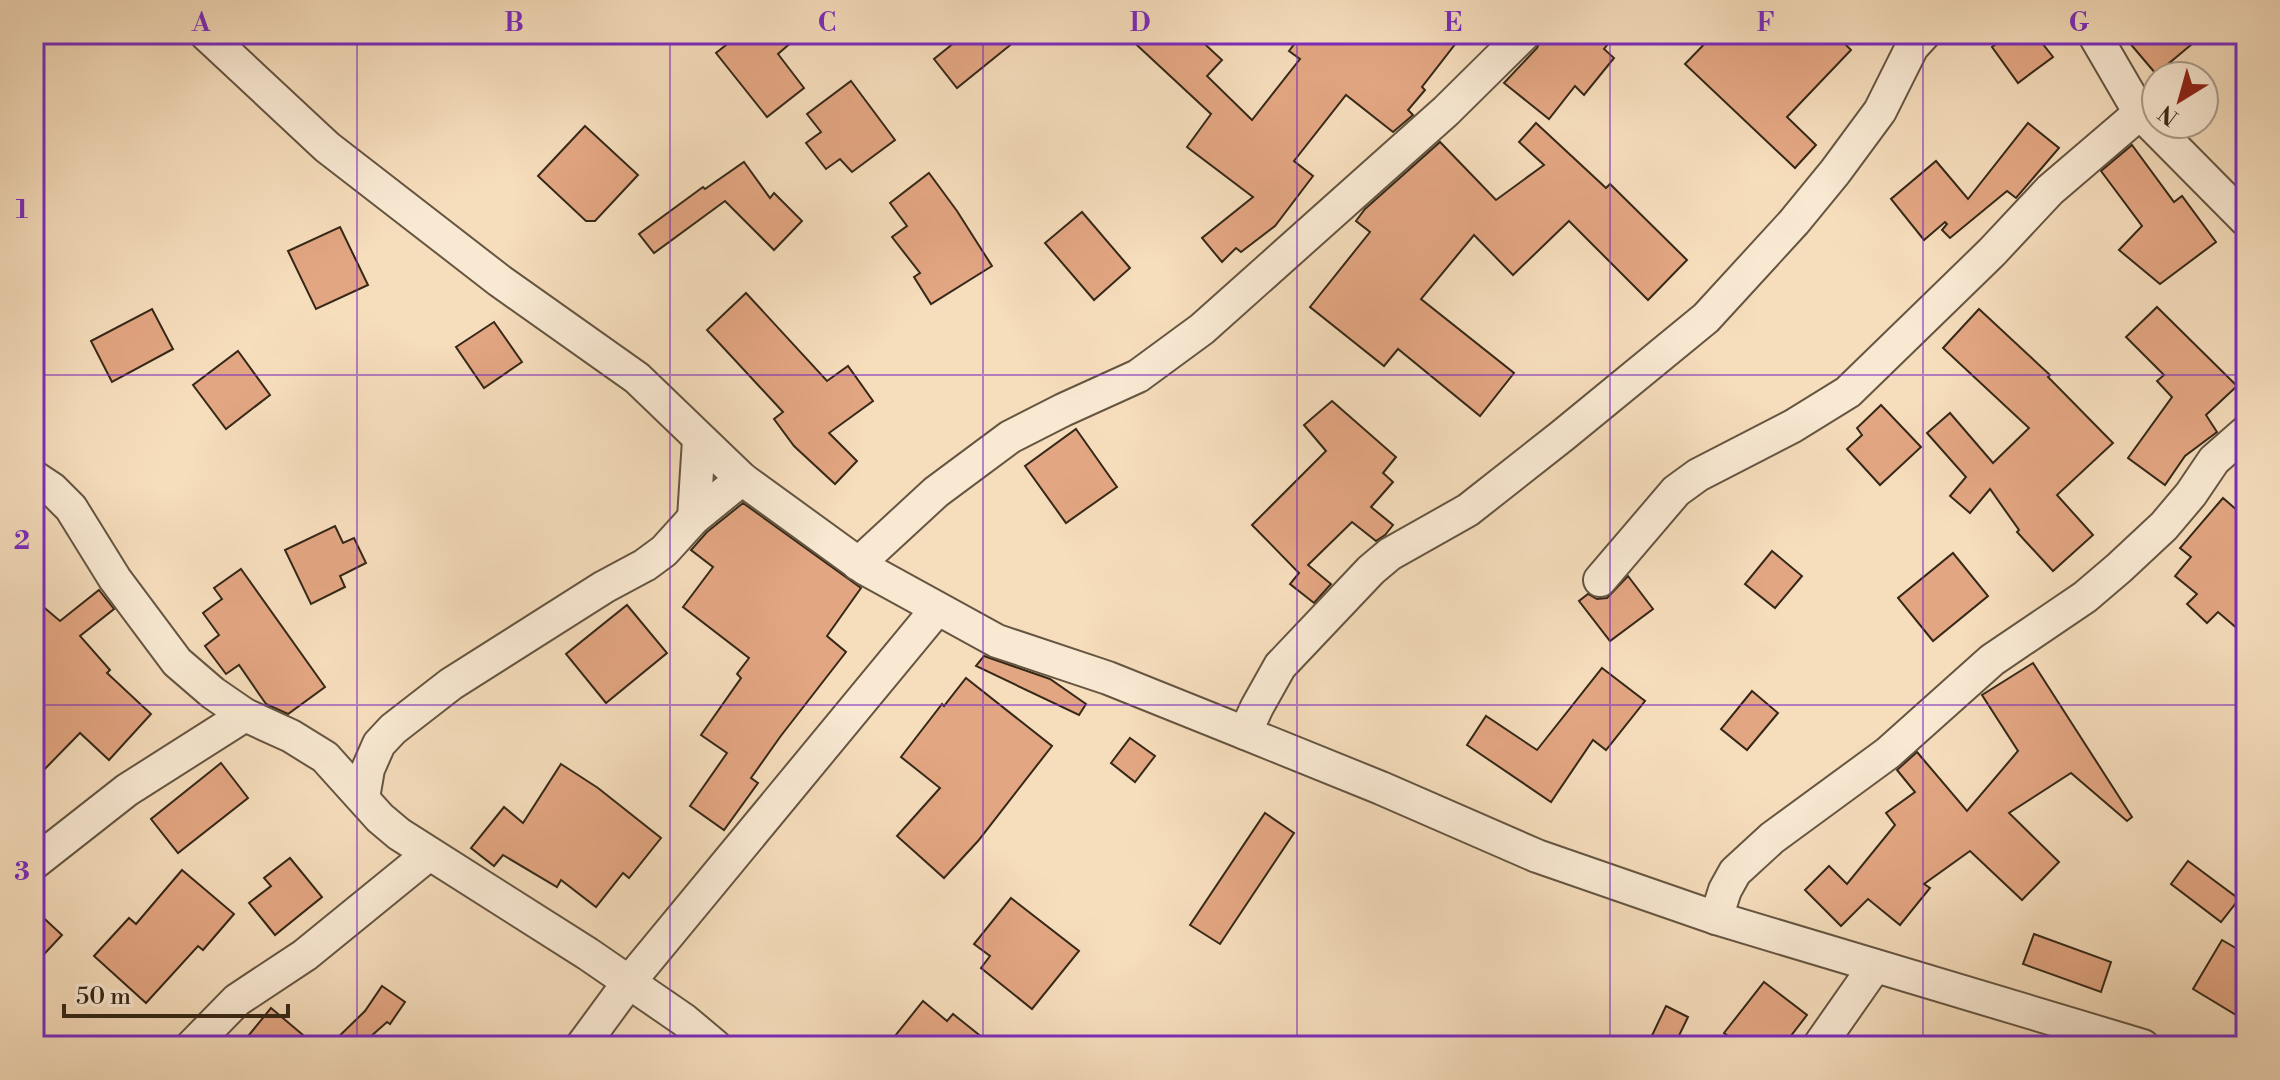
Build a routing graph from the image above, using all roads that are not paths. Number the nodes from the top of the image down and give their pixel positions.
1 (206, 34) edge
2 (1524, 34) edge
3 (1924, 34) edge
4 (2094, 34) edge
5 (2140, 113) joint
6 (2167, 140) edge
7 (2246, 220) edge
8 (2246, 432) edge
9 (699, 440) junction
10 (34, 477) edge
11 (742, 479) junction
12 (694, 518) junction
13 (858, 564) junction
14 (1600, 580) dead end
15 (937, 609) junction
16 (245, 715) junction
17 (1245, 733) junction
18 (379, 744) junction
19 (325, 757) junction
20 (363, 798) junction
21 (429, 854) junction
22 (34, 863) edge
23 (1716, 918) junction
24 (1875, 966) junction
25 (629, 982) junction
26 (192, 1046) edge
27 (582, 1046) edge
28 (715, 1046) edge
29 (1819, 1046) edge
30 (2143, 1046) edge

1 - 9 street
2 - 13 street
3 - 17 street
4 - 5 street
5 - 14 street
6 - 7 street
8 - 23 street
9 - 11 street
9 - 12 street
10 - 16 street
11 - 12 street
11 - 13 street
12 - 18 street
13 - 15 street
15 - 17 street
15 - 25 street
16 - 19 street
16 - 22 street
17 - 23 street
18 - 19 street
18 - 20 street
19 - 20 street
20 - 21 street
21 - 25 street
21 - 26 street
23 - 24 street
24 - 29 street
24 - 30 street
25 - 27 street
25 - 28 street

